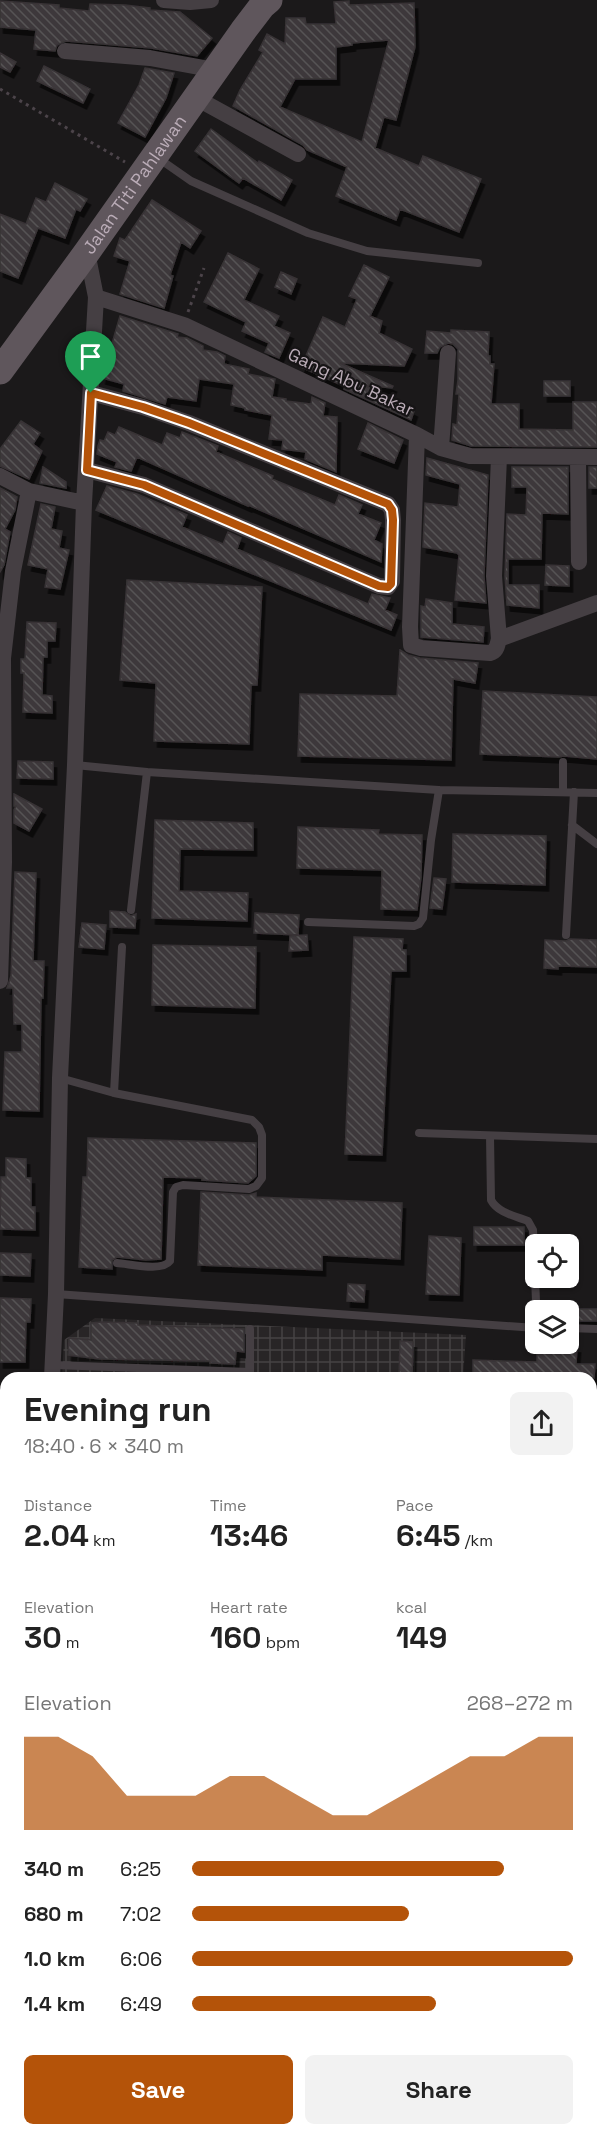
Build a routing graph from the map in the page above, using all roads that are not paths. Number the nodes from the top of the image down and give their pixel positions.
1 (164, 0) edge
2 (211, 0) edge
3 (258, 2) edge
4 (65, 51) dead end
5 (215, 70) junction
6 (196, 98) junction
7 (298, 153) dead end
8 (149, 164) junction
9 (87, 252) junction
10 (478, 263) dead end
11 (96, 297) junction
12 (448, 353) dead end
13 (0, 371) edge
14 (91, 393) junction
15 (417, 435) junction
16 (441, 448) junction
17 (499, 457) junction
18 (597, 457) edge
19 (578, 458) junction
20 (87, 470) junction
21 (0, 477) edge
22 (29, 491) junction
23 (84, 503) junction
24 (579, 562) dead end
25 (597, 603) edge
26 (499, 639) junction
27 (563, 762) dead end
28 (75, 765) junction
29 (147, 772) junction
30 (440, 790) junction
31 (563, 791) junction
32 (574, 792) junction
33 (597, 793) edge
34 (572, 825) junction
35 (597, 844) edge
36 (2, 862) edge
37 (131, 910) dead end
38 (308, 922) dead end
39 (566, 935) dead end
40 (122, 947) dead end
41 (0, 981) edge
42 (60, 1078) junction
43 (114, 1093) junction
44 (419, 1133) dead end
45 (490, 1136) junction
46 (597, 1139) edge
47 (117, 1263) dead end
48 (56, 1294) junction
49 (536, 1300) edge
50 (525, 1327) edge
51 (579, 1328) edge
52 (250, 1329) dead end
53 (597, 1329) edge
54 (52, 1372) edge
55 (250, 1372) edge

1 - 2 street
3 - 5 main road, Jalan Titi Pahlawan
4 - 5 street
5 - 6 main road, Jalan Titi Pahlawan
6 - 7 street
6 - 8 main road, Jalan Titi Pahlawan
8 - 9 main road, Jalan Titi Pahlawan
8 - 10 lane
9 - 11 street
9 - 13 main road, Jalan Titi Pahlawan
11 - 14 street
11 - 15 street, Gang Abu Bakar
12 - 16 street
14 - 20 street
14 - 20 street
15 - 16 street, Gang Abu Bakar
15 - 26 street
16 - 17 street, Gang Abu Bakar
17 - 19 street, Gang Abu Bakar
17 - 26 street
18 - 19 street, Gang Abu Bakar
19 - 24 street
20 - 23 street
21 - 22 street
22 - 23 street
22 - 36 street
23 - 28 street
25 - 26 street
27 - 31 lane
28 - 29 lane
28 - 42 street
29 - 30 lane
29 - 37 lane
30 - 31 lane
30 - 38 lane
31 - 32 lane
32 - 33 lane
32 - 34 lane
34 - 35 lane
34 - 39 lane
36 - 41 street
40 - 43 lane
42 - 43 lane
42 - 48 street
43 - 47 lane
44 - 45 lane
45 - 46 lane
45 - 49 lane
48 - 50 lane
48 - 54 street
51 - 53 lane
52 - 55 lane

